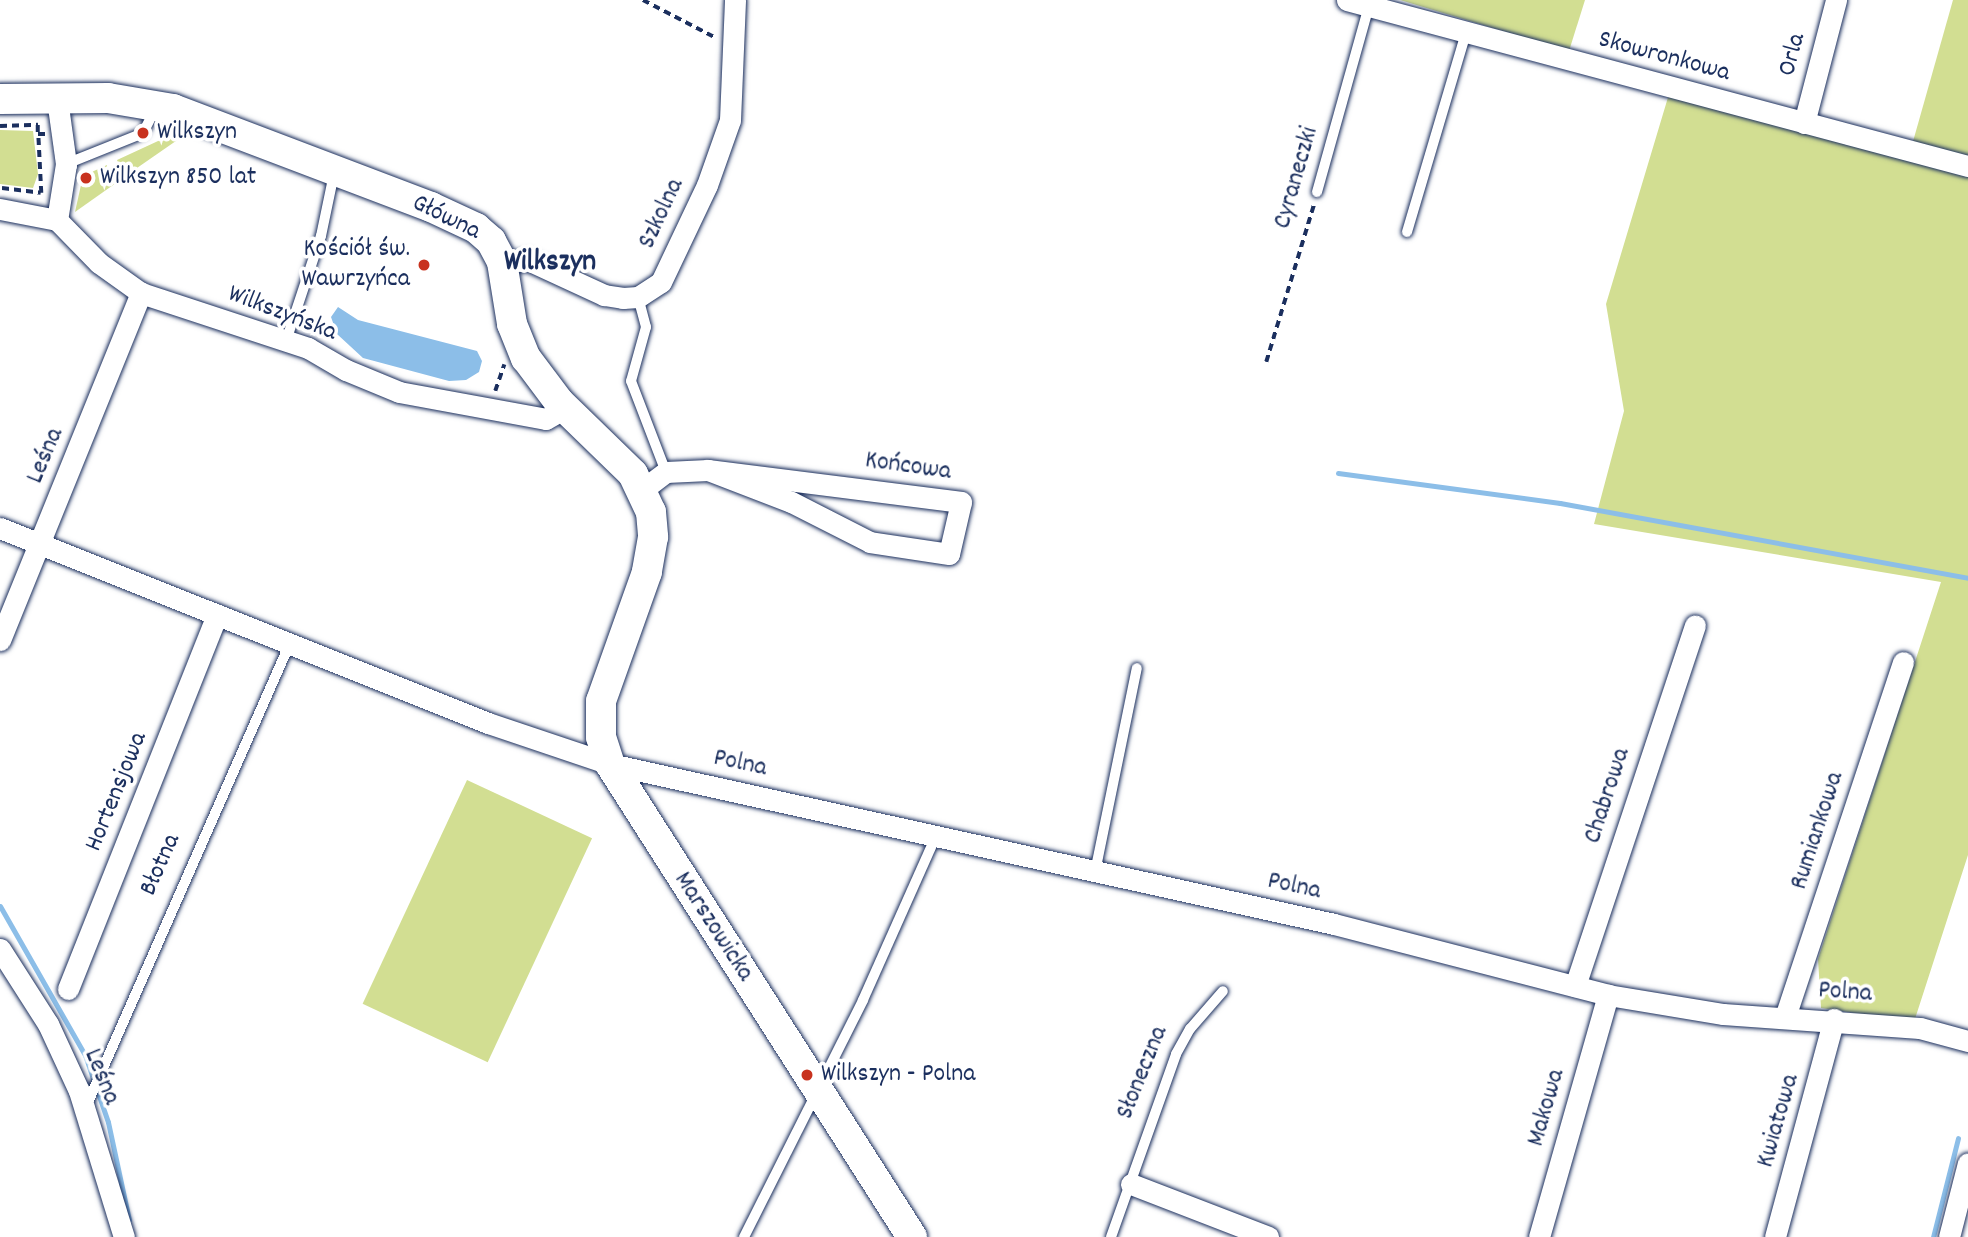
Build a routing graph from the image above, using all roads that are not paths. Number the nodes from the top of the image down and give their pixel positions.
1 (735, 0) edge
2 (1347, 0) edge
3 (1836, 0) edge
4 (1369, 3) edge
5 (1466, 33) junction
6 (0, 99) edge
7 (57, 99) junction
8 (157, 105) junction
9 (1804, 123) junction
10 (66, 164) junction
11 (1968, 166) edge
12 (335, 172) junction
13 (1317, 192) road end
14 (0, 209) edge
15 (57, 220) junction
16 (1408, 232) dead end
17 (502, 262) junction
18 (141, 293) junction
19 (638, 297) junction
20 (286, 341) junction
21 (565, 408) junction
22 (708, 470) junction
23 (666, 472) junction
24 (642, 490) junction
25 (0, 528) edge
26 (38, 544) junction
27 (217, 615) junction
28 (1695, 625) dead end
29 (0, 640) edge
30 (290, 643) junction
31 (1903, 662) dead end
32 (1138, 668) dead end
33 (610, 764) junction
34 (936, 836) junction
35 (1095, 872) junction
36 (0, 949) edge
37 (1575, 985) junction
38 (68, 989) dead end
39 (1223, 991) dead end
40 (1608, 995) junction
41 (1785, 1017) junction
42 (1833, 1019) junction
43 (1968, 1041) edge
44 (817, 1090) junction
45 (85, 1109) junction
46 (1968, 1163) edge
47 (1131, 1184) junction
48 (124, 1237) edge
49 (744, 1237) edge
50 (912, 1237) edge
51 (1111, 1237) edge
52 (1268, 1237) edge
53 (1539, 1237) edge
54 (1775, 1237) edge
55 (1948, 1237) edge

1 - 19 street, Szkolna
2 - 4 street, Skowronkowa
3 - 9 street, Orla
4 - 5 street, Skowronkowa
4 - 13 lane, Cyraneczki
5 - 9 street, Skowronkowa
5 - 16 lane
6 - 7 street, Główna
7 - 8 street, Główna
7 - 10 street
8 - 10 lane
8 - 12 street, Główna
9 - 11 street, Skowronkowa
10 - 15 street
12 - 17 street, Główna
12 - 20 lane
14 - 15 street
15 - 18 street, Wilkszyńska
17 - 19 street
17 - 21 street, Główna
18 - 20 street, Wilkszyńska
18 - 26 street, Leśna
19 - 23 lane
20 - 21 street, Wilkszyńska
21 - 24 street, Główna
22 - 22 street, Końcowa
22 - 23 street, Końcowa
23 - 24 street
24 - 33 street, Główna
25 - 26 street
26 - 27 street
26 - 29 street, Leśna
27 - 30 street
27 - 38 street, Hortensjowa
28 - 37 street, Chabrowa
30 - 33 street
30 - 45 lane, Błotna
31 - 41 street, Rumiankowa
32 - 35 lane
33 - 34 street, Polna
33 - 44 street, Marszowicka
34 - 35 street, Polna
34 - 44 lane
35 - 37 street, Polna
36 - 45 street, Leśna
37 - 40 street, Polna
39 - 47 lane, Słoneczna
40 - 41 street, Polna
40 - 53 street, Makowa
41 - 42 street, Polna
42 - 43 street, Polna
42 - 54 street, Kwiatowa
44 - 49 lane
44 - 50 street, Marszowicka
45 - 48 street, Leśna
46 - 55 street
47 - 51 lane, Słoneczna
47 - 52 street

